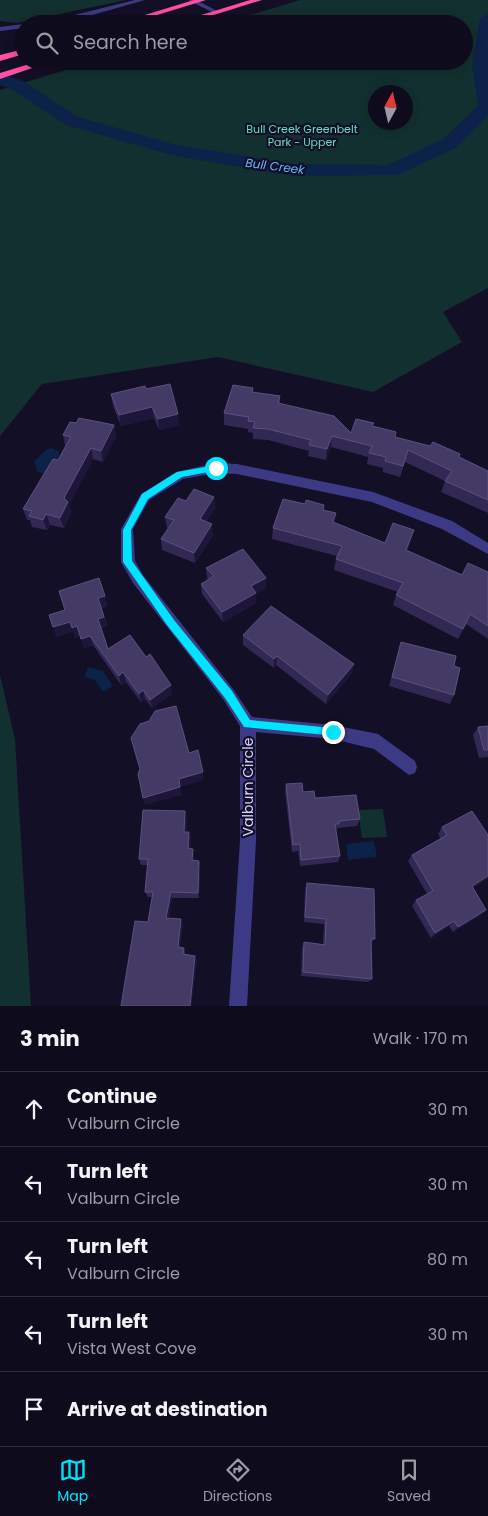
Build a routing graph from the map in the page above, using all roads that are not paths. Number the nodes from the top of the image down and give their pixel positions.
1 (142, 0) edge
2 (258, 0) edge
3 (196, 1) edge
4 (216, 12) junction
5 (79, 15) edge
6 (149, 15) edge
7 (206, 15) edge
8 (15, 27) edge
9 (0, 29) edge
10 (15, 53) edge
11 (2, 57) edge
12 (20, 70) edge
13 (0, 76) edge
14 (488, 549) edge
15 (248, 724) junction
16 (408, 767) dead end
17 (238, 1006) edge

1 - 5 street
2 - 4 highway
3 - 4 street
3 - 6 highway
4 - 7 highway
8 - 9 street
10 - 11 highway
12 - 13 highway
14 - 15 street, Valburn Circle
15 - 16 street
15 - 17 street, Valburn Circle

